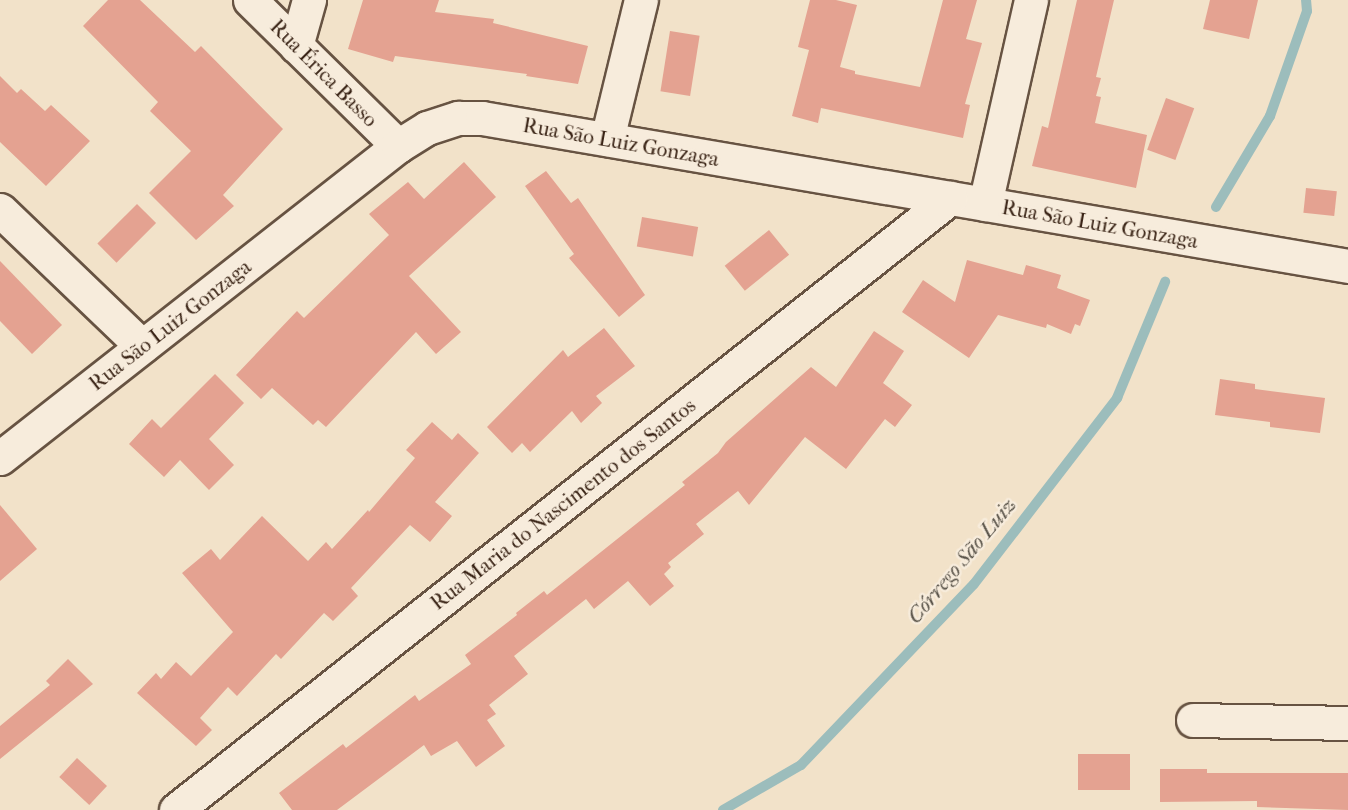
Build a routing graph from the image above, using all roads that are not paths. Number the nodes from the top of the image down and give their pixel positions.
1 (250, 0) edge
2 (309, 0) edge
3 (641, 0) edge
4 (1031, 0) edge
5 (296, 46) junction
6 (607, 139) junction
7 (398, 146) junction
8 (950, 198) junction
9 (985, 204) junction
10 (0, 210) edge
11 (1348, 266) edge
12 (142, 346) junction
13 (0, 458) edge
14 (1193, 720) dead end
15 (1348, 723) edge
16 (176, 810) edge

1 - 5 street, Rua Érica Basso
2 - 5 street
3 - 6 street
4 - 9 street
5 - 7 street, Rua Érica Basso
6 - 7 street, Rua São Luiz Gonzaga
6 - 8 street, Rua São Luiz Gonzaga
7 - 12 street, Rua São Luiz Gonzaga
8 - 9 street, Rua São Luiz Gonzaga
8 - 16 street, Rua Maria do Nascimento dos Santos
9 - 11 street, Rua São Luiz Gonzaga
10 - 12 street
12 - 13 street, Rua São Luiz Gonzaga
14 - 15 street

